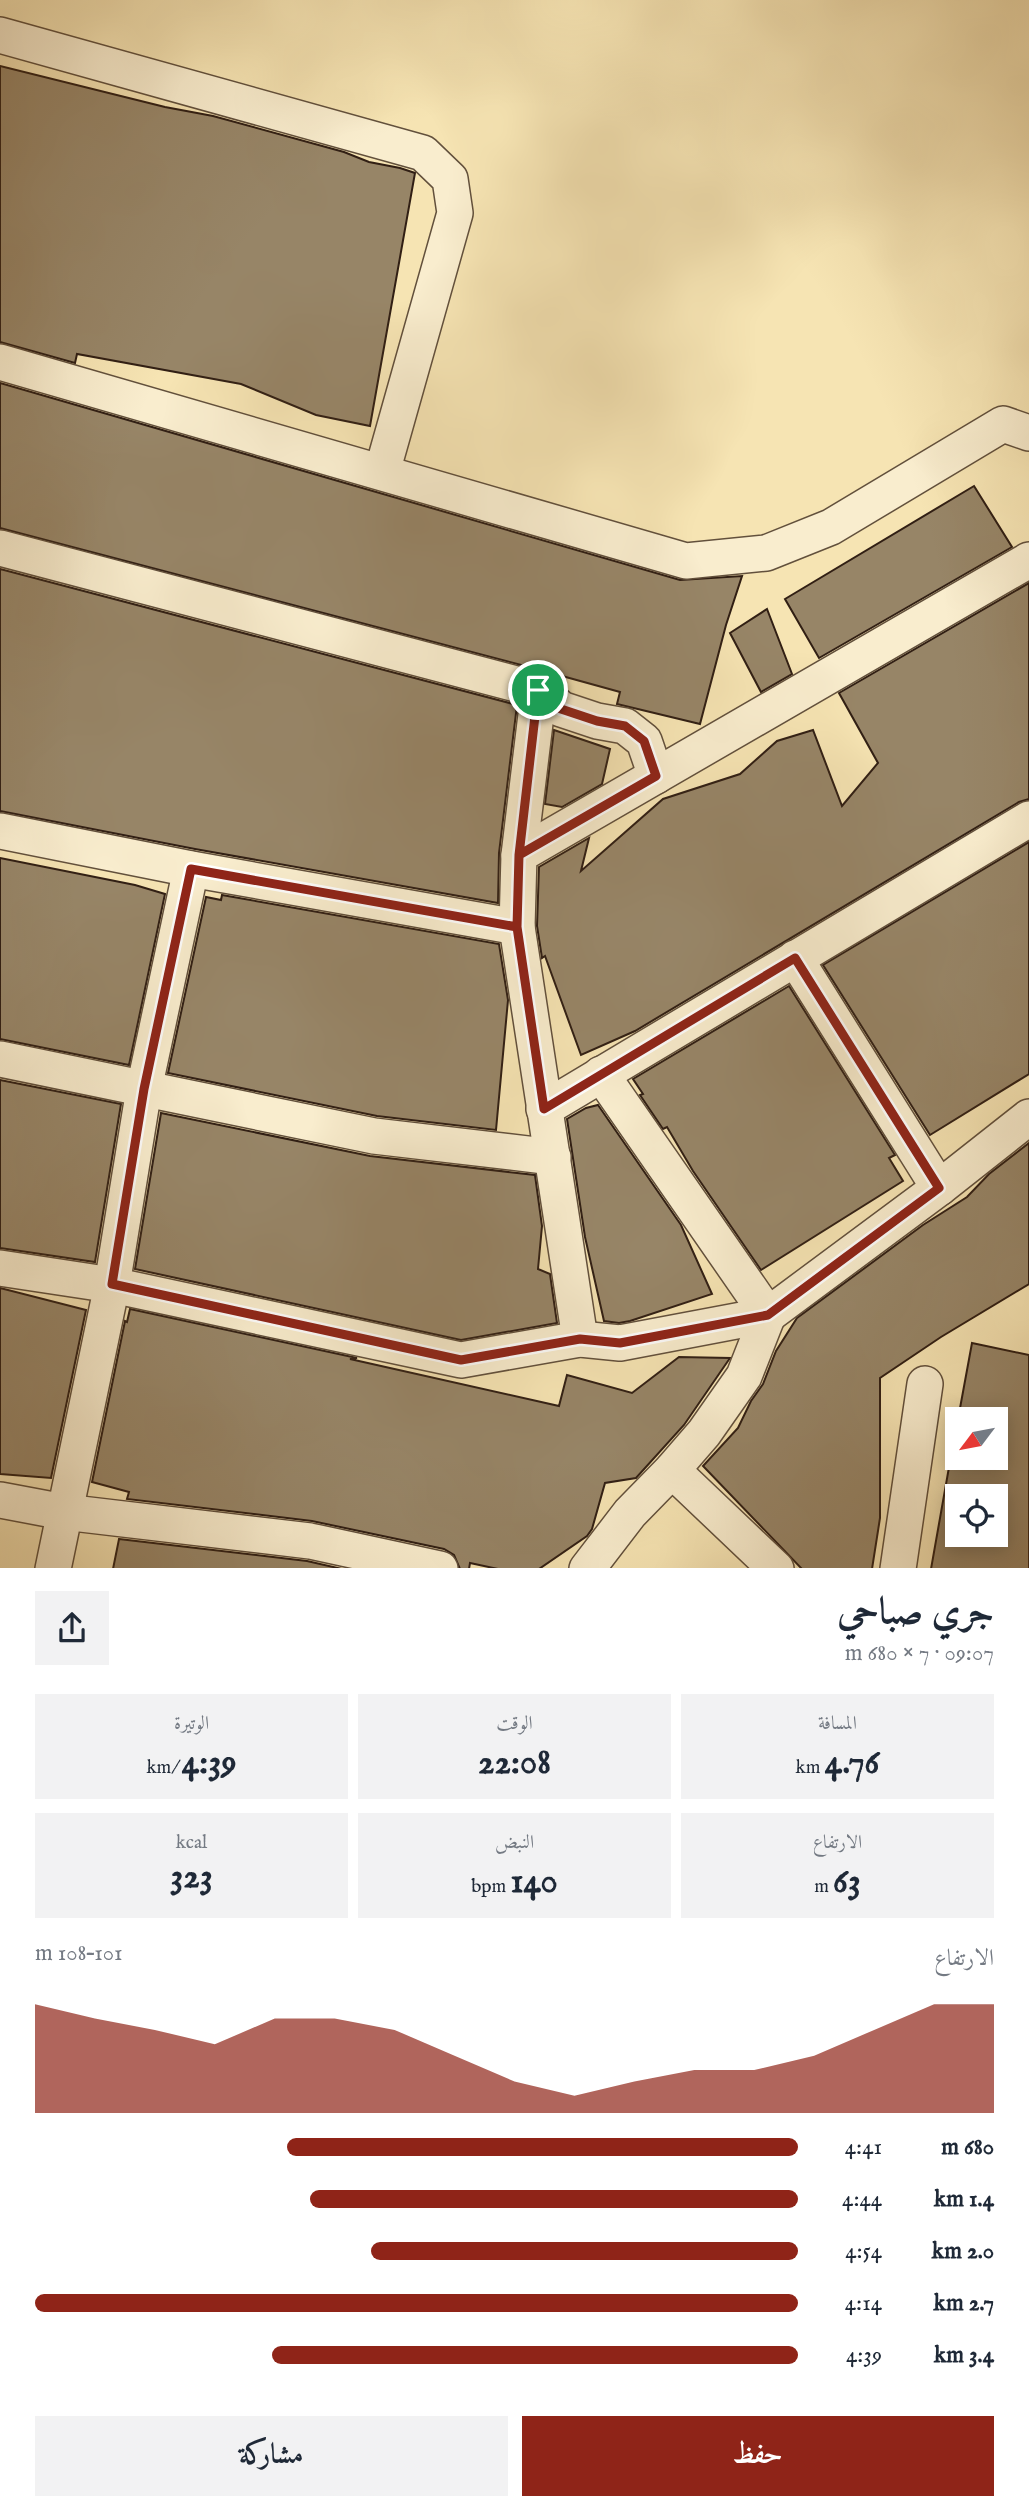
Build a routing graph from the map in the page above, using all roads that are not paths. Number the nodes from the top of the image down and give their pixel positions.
1 (0, 35) edge
2 (0, 362) edge
3 (1029, 433) edge
4 (382, 472) junction
5 (0, 548) edge
6 (1029, 560) edge
7 (538, 690) junction
8 (656, 776) junction
9 (1029, 819) edge
10 (0, 831) edge
11 (519, 855) junction
12 (191, 869) junction
13 (517, 927) junction
14 (795, 958) junction
15 (0, 1059) edge
16 (601, 1074) junction
17 (144, 1089) junction
18 (544, 1109) junction
19 (1029, 1117) edge
20 (553, 1157) junction
21 (939, 1188) junction
22 (0, 1268) edge
23 (112, 1284) junction
24 (768, 1315) junction
25 (580, 1339) junction
26 (925, 1384) dead end
27 (672, 1471) junction
28 (0, 1500) edge
29 (64, 1512) junction
30 (53, 1568) edge
31 (435, 1568) edge
32 (588, 1568) edge
33 (775, 1568) edge
34 (898, 1568) edge

1 - 4 street
2 - 4 street
3 - 4 street
5 - 7 street
6 - 8 street
7 - 8 street
7 - 11 street
8 - 11 street
9 - 14 street
10 - 12 street
11 - 13 street
12 - 13 street
12 - 17 street
13 - 18 street
14 - 16 street
14 - 21 street
15 - 17 street
16 - 18 street
16 - 24 street
17 - 20 street
17 - 23 street
18 - 20 street
19 - 21 street
20 - 25 street
21 - 24 street
22 - 23 street
23 - 25 street
23 - 29 street
24 - 25 street
24 - 27 street
26 - 34 street
27 - 32 street
27 - 33 street
28 - 29 street
29 - 30 street
29 - 31 street

